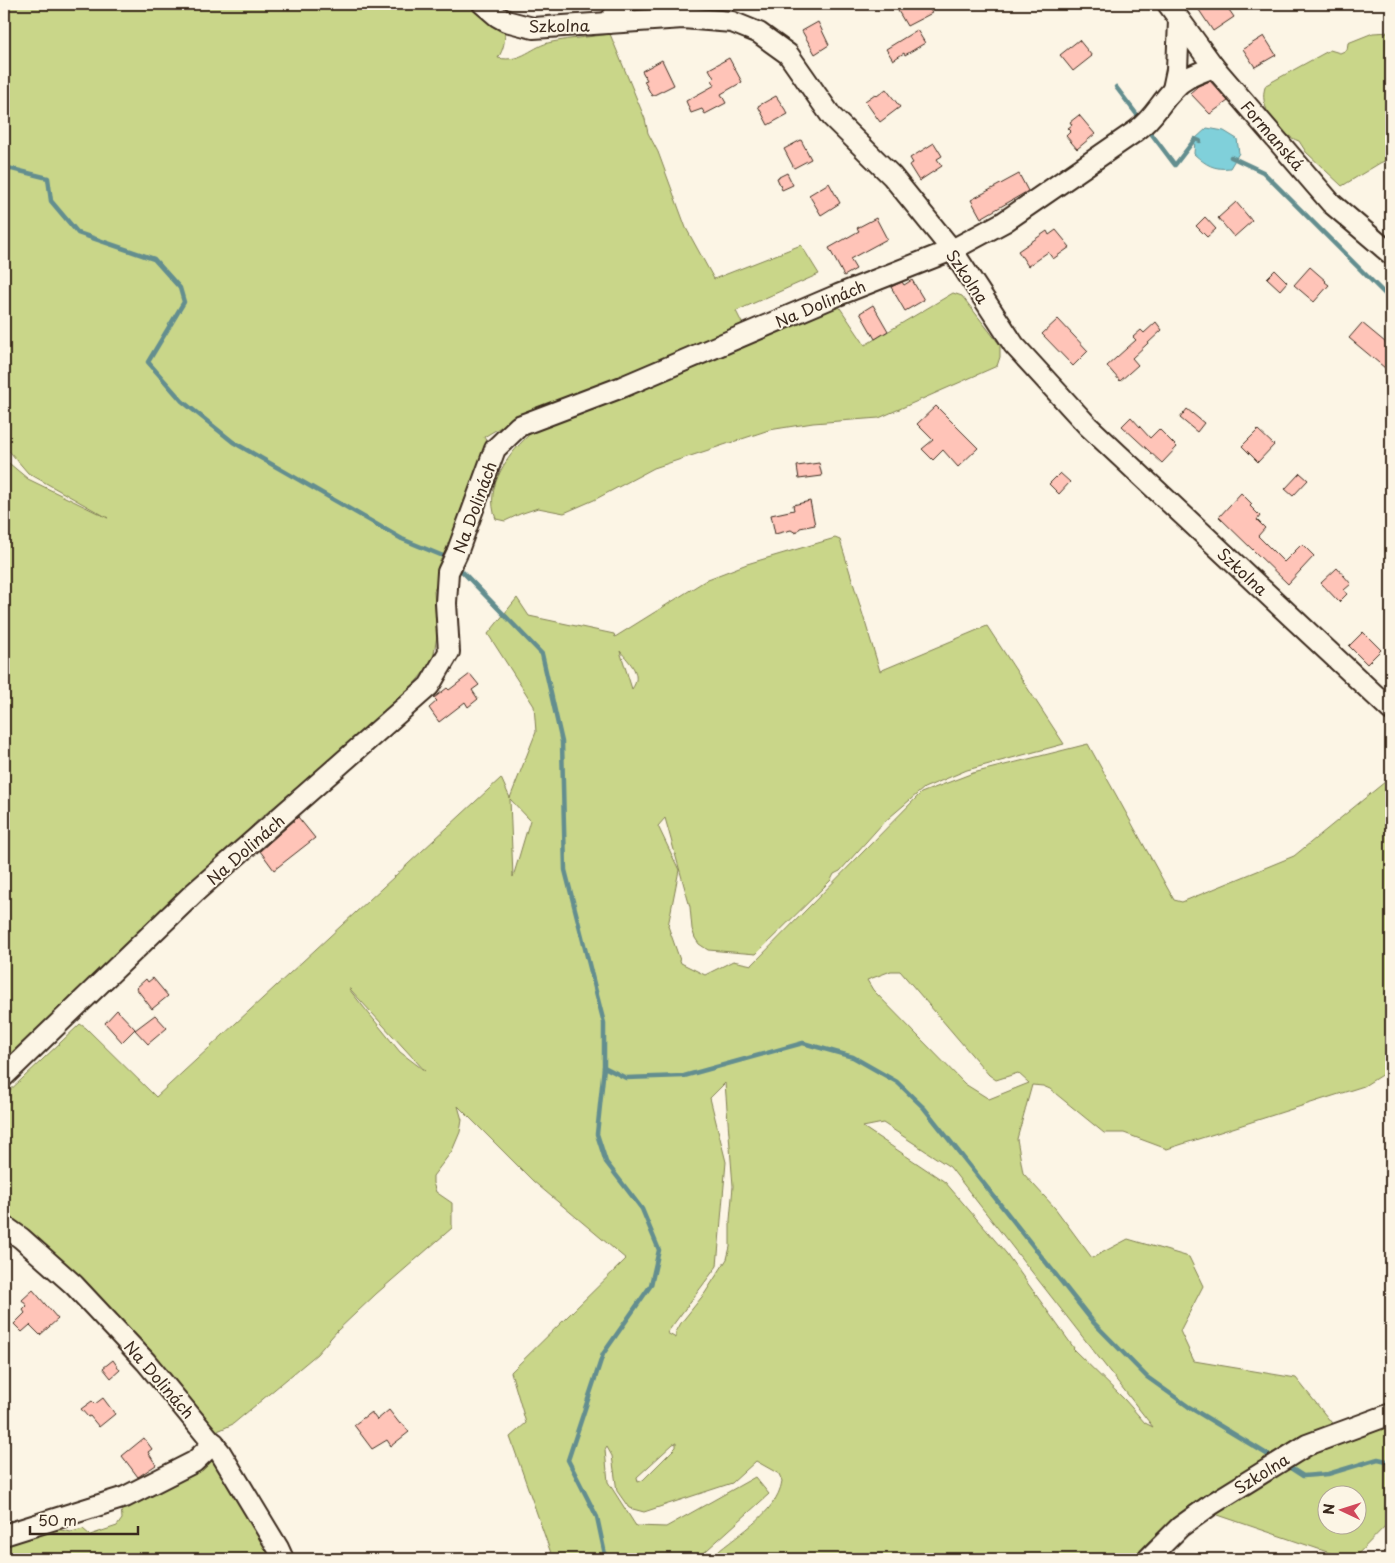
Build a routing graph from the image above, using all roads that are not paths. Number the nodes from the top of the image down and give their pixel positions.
1 (483, 4) edge
2 (623, 4) edge
3 (669, 4) edge
4 (1174, 12) edge
5 (683, 18) junction
6 (608, 23) junction
7 (1214, 67) junction
8 (1173, 89) junction
9 (952, 250) junction
10 (1391, 254) edge
11 (1391, 710) edge
12 (4, 1076) edge
13 (4, 1226) edge
14 (1391, 1414) edge
15 (214, 1443) junction
16 (4, 1535) edge
17 (283, 1559) edge
18 (1148, 1559) edge

1 - 6 street, Szkolna
2 - 6 street
3 - 5 street
4 - 7 street, Formanská
4 - 8 street
5 - 6 street, Szkolna
5 - 9 street, Szkolna
7 - 8 street, Na Dolinách
7 - 10 street, Formanská
8 - 9 street, Na Dolinách
9 - 11 street, Szkolna
9 - 12 street, Na Dolinách
13 - 15 street, Na Dolinách
14 - 18 street, Szkolna
15 - 16 street
15 - 17 street, Na Dolinách

